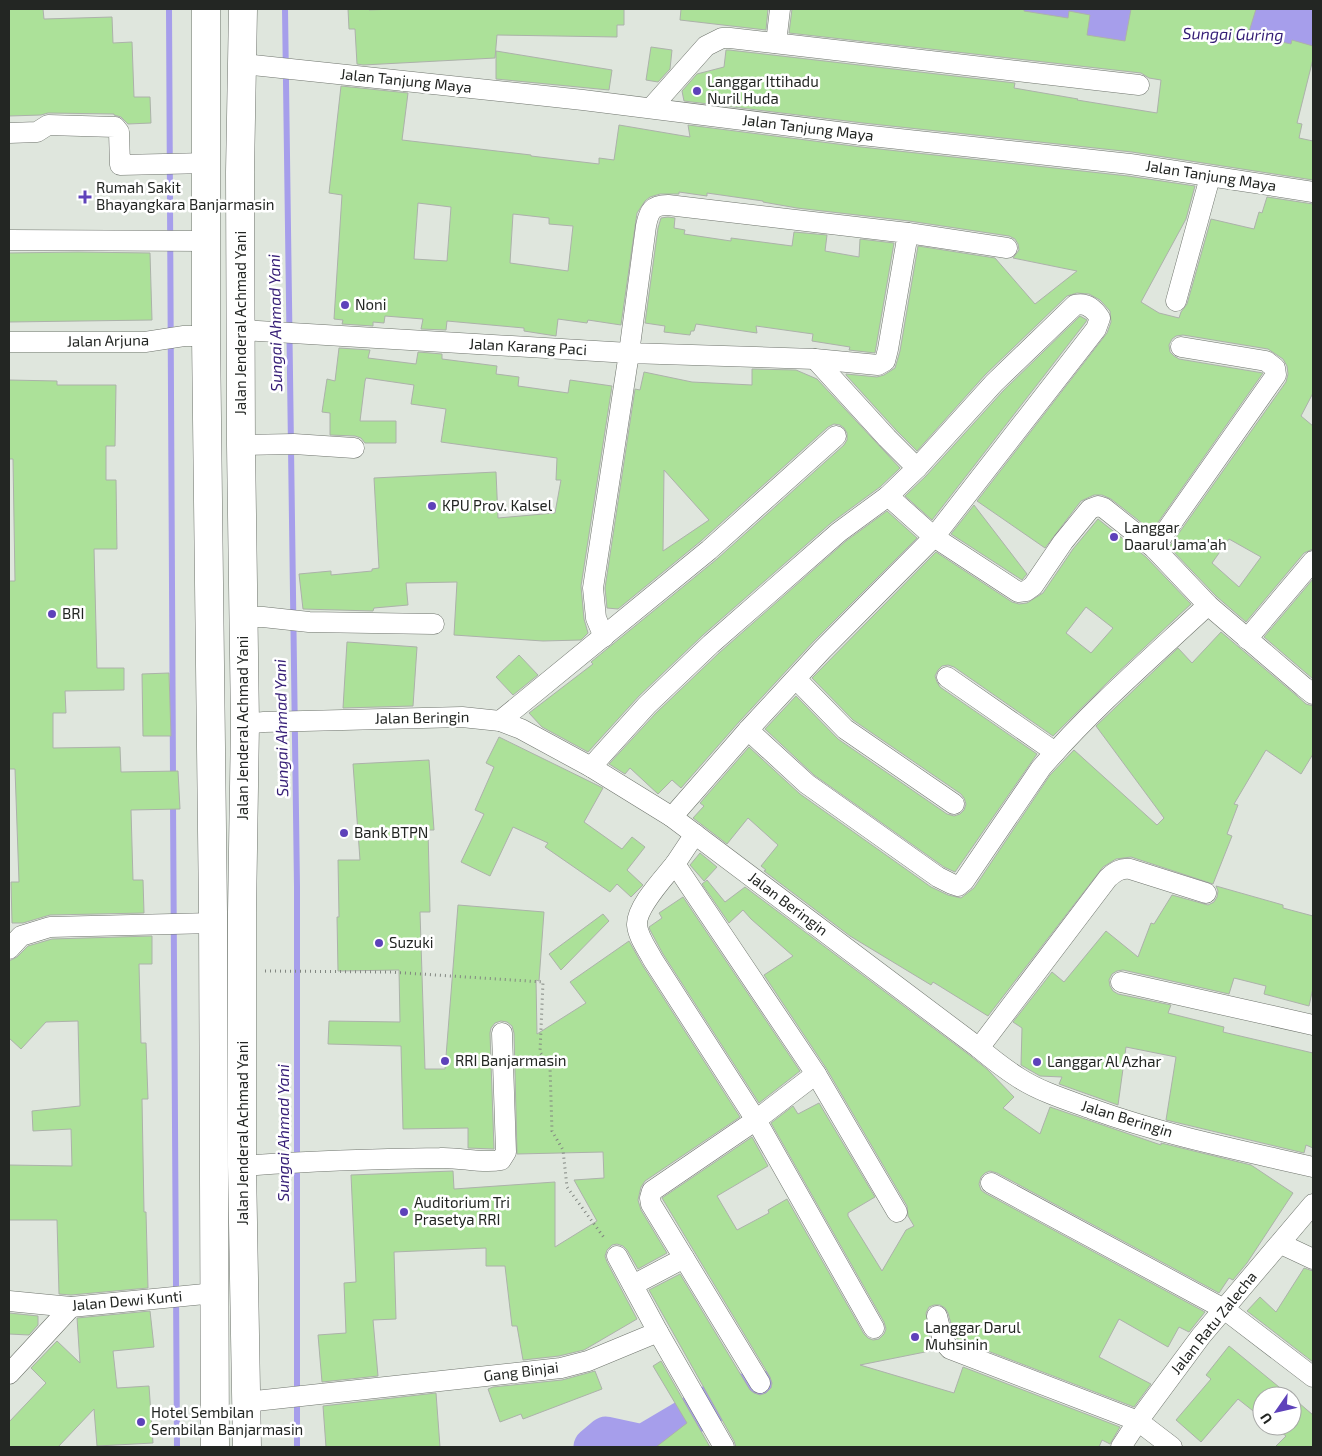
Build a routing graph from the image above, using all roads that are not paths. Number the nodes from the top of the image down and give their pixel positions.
1 (206, 9) edge
2 (243, 9) edge
3 (780, 9) edge
4 (776, 43) junction
5 (253, 65) junction
6 (1139, 85) dead end
7 (650, 108) junction
8 (9, 133) edge
9 (208, 167) junction
10 (240, 172) junction
11 (1210, 177) junction
12 (1313, 192) edge
13 (908, 233) junction
14 (9, 240) edge
15 (207, 242) junction
16 (1007, 248) dead end
17 (1176, 301) dead end
18 (254, 330) junction
19 (195, 336) junction
20 (9, 342) edge
21 (1181, 347) dead end
22 (629, 353) junction
23 (815, 359) junction
24 (836, 436) dead end
25 (241, 445) junction
26 (354, 448) dead end
27 (918, 468) junction
28 (888, 496) junction
29 (934, 536) junction
30 (1154, 548) junction
31 (1313, 560) edge
32 (1208, 605) junction
33 (255, 618) junction
34 (434, 624) dead end
35 (604, 637) junction
36 (1247, 639) junction
37 (947, 677) dead end
38 (796, 679) junction
39 (1313, 694) edge
40 (500, 721) junction
41 (245, 724) junction
42 (748, 730) junction
43 (1055, 752) junction
44 (591, 767) junction
45 (954, 804) dead end
46 (672, 817) junction
47 (695, 834) junction
48 (676, 864) junction
49 (1206, 893) dead end
50 (242, 912) junction
51 (213, 918) junction
52 (13, 937) edge
53 (1121, 982) dead end
54 (1313, 1025) edge
55 (502, 1033) dead end
56 (979, 1048) junction
57 (816, 1074) junction
58 (756, 1120) junction
59 (242, 1166) junction
60 (1313, 1167) edge
61 (991, 1183) dead end
62 (1313, 1204) edge
63 (898, 1212) dead end
64 (1280, 1244) junction
65 (617, 1256) dead end
66 (684, 1258) junction
67 (1313, 1260) edge
68 (633, 1285) junction
69 (215, 1292) junction
70 (9, 1301) edge
71 (71, 1308) junction
72 (1224, 1309) junction
73 (937, 1316) dead end
74 (874, 1328) dead end
75 (658, 1332) junction
76 (9, 1374) edge
77 (1313, 1377) edge
78 (760, 1383) dead end
79 (246, 1402) junction
80 (1138, 1421) junction
81 (215, 1447) edge
82 (248, 1447) edge
83 (724, 1447) edge
84 (1121, 1447) edge
85 (1172, 1447) edge

1 - 9 highway, Jalan Jenderal Achmad Yani
2 - 5 highway, Jalan Jenderal Achmad Yani
3 - 4 street
4 - 6 street
4 - 7 street
5 - 7 street, Jalan Tanjung Maya
5 - 10 highway, Jalan Jenderal Achmad Yani
7 - 11 street, Jalan Tanjung Maya
8 - 9 street
9 - 10 highway
9 - 15 highway, Jalan Jenderal Achmad Yani
10 - 18 highway, Jalan Jenderal Achmad Yani
11 - 12 street, Jalan Tanjung Maya
11 - 17 street
13 - 16 street
13 - 22 street
13 - 23 street, Jalan Karang Paci
14 - 15 street
15 - 19 highway, Jalan Jenderal Achmad Yani
18 - 22 street, Jalan Karang Paci
18 - 25 highway, Jalan Jenderal Achmad Yani
19 - 20 street, Jalan Arjuna
19 - 51 highway, Jalan Jenderal Achmad Yani
21 - 30 street
22 - 23 street, Jalan Karang Paci
22 - 35 street
23 - 27 street
24 - 35 street
25 - 26 street
25 - 33 highway, Jalan Jenderal Achmad Yani
27 - 28 street
27 - 29 street
28 - 29 street
28 - 44 street
29 - 30 street
29 - 38 street
30 - 32 street
31 - 36 street
32 - 36 street
32 - 43 street
33 - 34 street
33 - 41 highway, Jalan Jenderal Achmad Yani
35 - 40 street
36 - 39 street
37 - 43 street
38 - 42 street
38 - 45 street
40 - 41 street, Jalan Beringin
40 - 44 street, Jalan Beringin
41 - 50 highway, Jalan Jenderal Achmad Yani
42 - 43 street
42 - 46 street
44 - 46 street, Jalan Beringin
46 - 47 street, Jalan Beringin
47 - 48 street
47 - 56 street, Jalan Beringin
48 - 57 street
48 - 58 street
49 - 56 street
50 - 51 highway
50 - 59 highway, Jalan Jenderal Achmad Yani
51 - 52 street
51 - 69 highway, Jalan Jenderal Achmad Yani
53 - 54 street
55 - 59 street
56 - 60 street, Jalan Beringin
57 - 58 street
57 - 63 street
58 - 66 street
58 - 74 street
59 - 79 highway, Jalan Jenderal Achmad Yani
61 - 72 street
62 - 64 street, Jalan Ratu Zalecha
64 - 67 street
64 - 72 street, Jalan Ratu Zalecha
65 - 68 street
66 - 68 street
66 - 78 street
68 - 75 street
69 - 71 street, Jalan Dewi Kunti
69 - 81 highway, Jalan Jenderal Achmad Yani
70 - 71 street, Jalan Dewi Kunti
71 - 76 street
72 - 77 street
72 - 80 street, Jalan Ratu Zalecha
73 - 80 street
75 - 79 street, Gang Binjai
75 - 83 street
79 - 82 highway, Jalan Jenderal Achmad Yani
80 - 84 street, Jalan Ratu Zalecha
80 - 85 street

